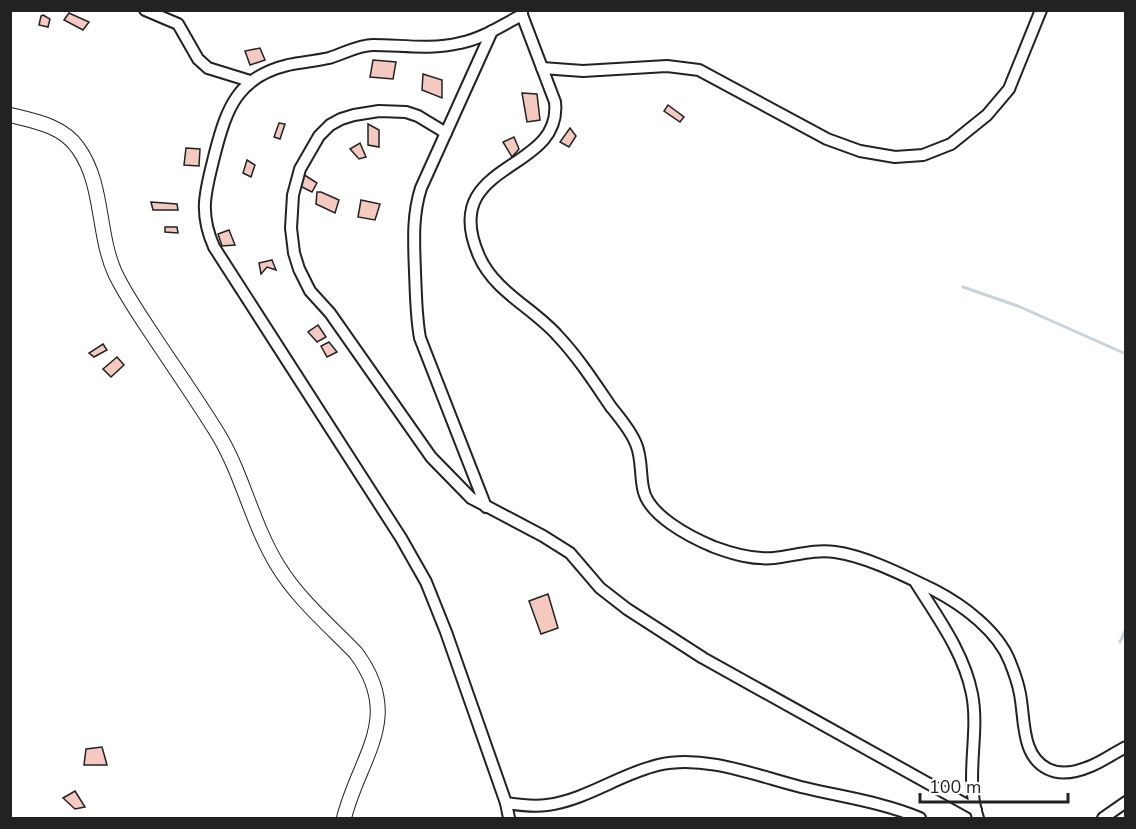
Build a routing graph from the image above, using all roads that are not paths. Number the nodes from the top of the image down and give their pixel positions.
1 (145, 10) edge
2 (1041, 10) edge
3 (522, 13) edge
4 (492, 31) junction
5 (542, 68) junction
6 (250, 81) junction
7 (10, 115) edge
8 (446, 133) junction
9 (486, 507) junction
10 (916, 583) junction
11 (1125, 747) edge
12 (1125, 802) edge
13 (506, 803) junction
14 (977, 814) edge
15 (344, 819) edge
16 (508, 819) edge
17 (920, 819) edge
18 (1103, 819) edge

1 - 6 street
2 - 5 street
3 - 4 street
3 - 5 street
4 - 6 street
4 - 8 street
5 - 10 street
6 - 13 street
7 - 15 main road
8 - 9 street
8 - 9 street
9 - 14 street
10 - 11 street
10 - 14 street
12 - 18 street
13 - 16 street
13 - 17 street

